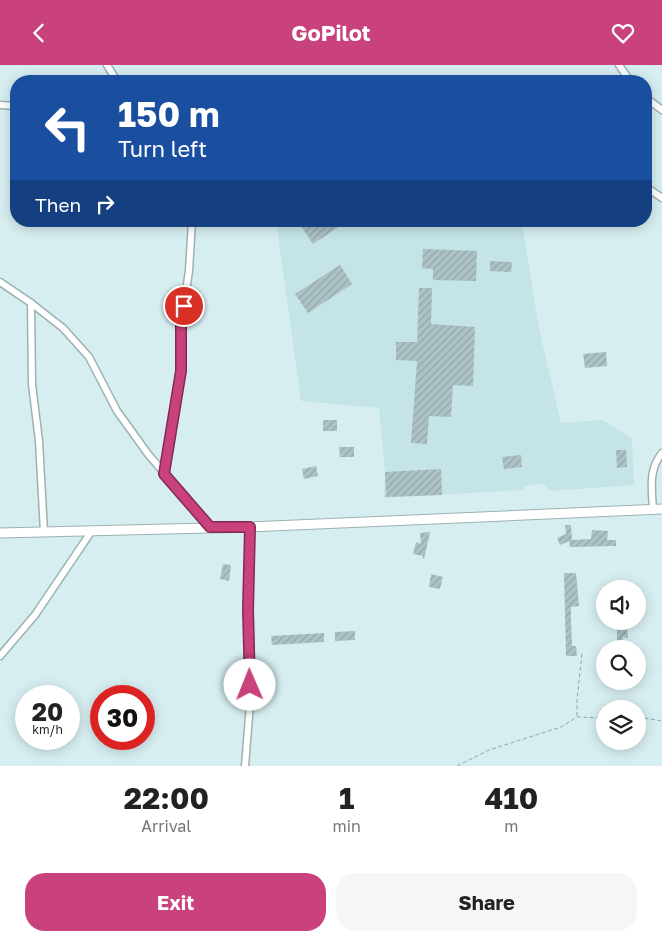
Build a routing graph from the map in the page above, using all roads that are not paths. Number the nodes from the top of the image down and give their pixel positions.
1 (192, 227) edge
2 (0, 282) edge
3 (32, 303) junction
4 (662, 453) edge
5 (164, 474) junction
6 (658, 510) edge
7 (210, 527) junction
8 (250, 527) junction
9 (92, 531) junction
10 (44, 532) junction
11 (0, 533) edge
12 (0, 657) edge
13 (245, 766) edge

1 - 5 street
2 - 3 street
3 - 5 street
3 - 10 street
4 - 6 street
5 - 7 street
6 - 8 main road
7 - 8 main road
7 - 9 main road
8 - 13 street
9 - 10 main road
9 - 12 street
10 - 11 main road

